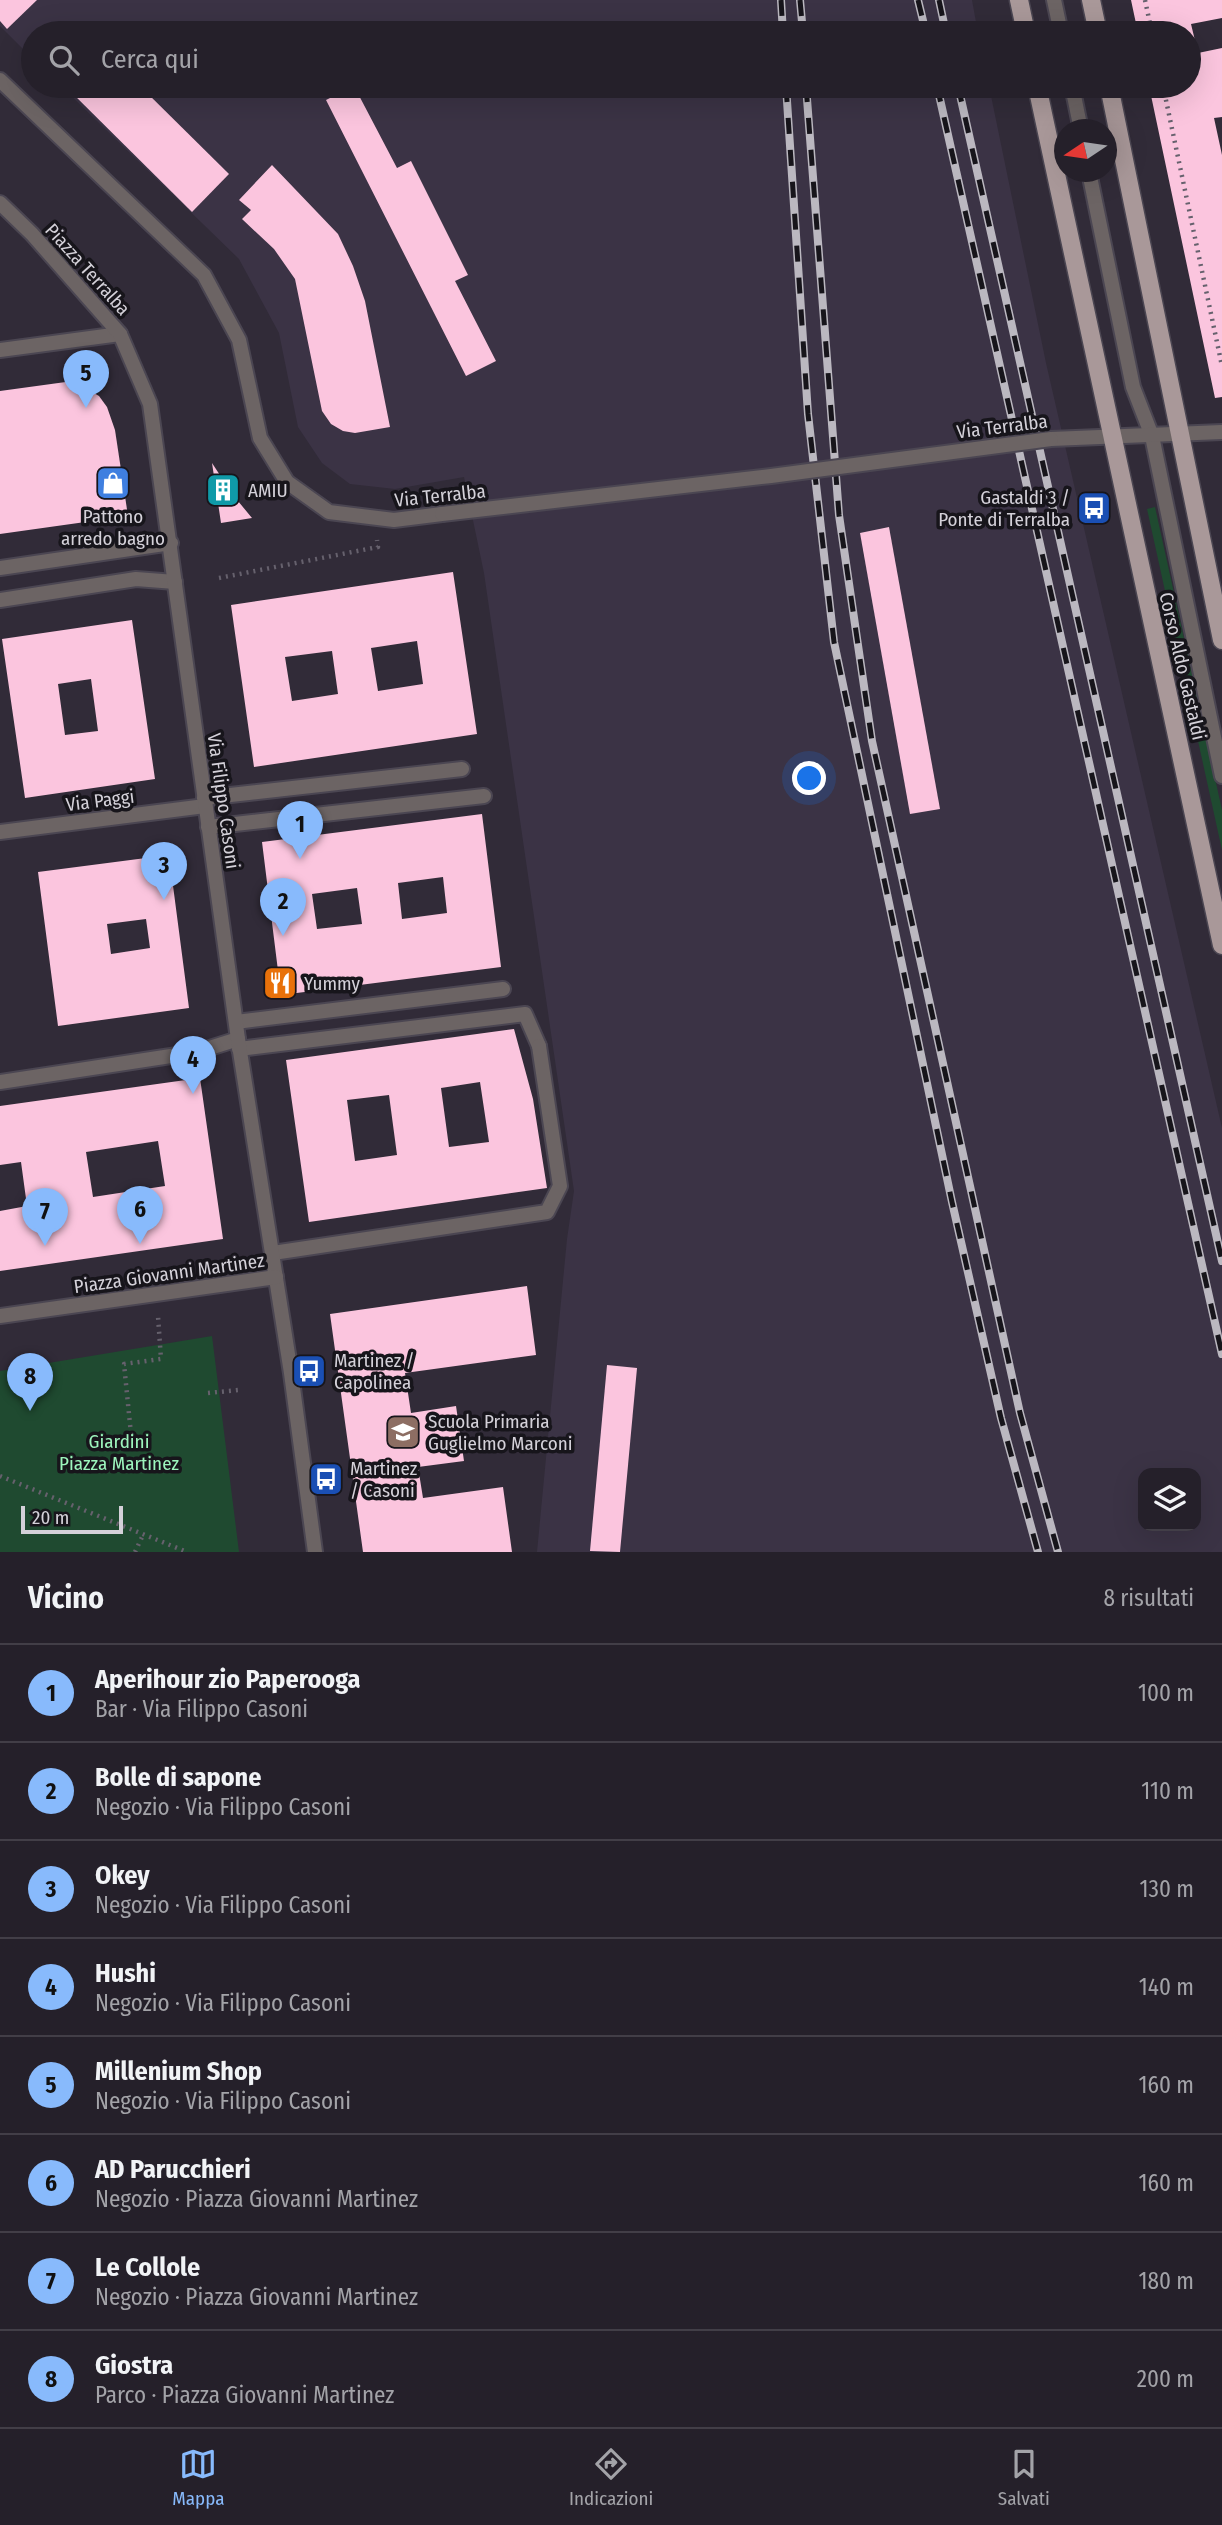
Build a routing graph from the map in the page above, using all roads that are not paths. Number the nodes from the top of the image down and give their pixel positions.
1 (1019, 0) edge
2 (1055, 0) edge
3 (1091, 0) edge
4 (1023, 21) edge
5 (1059, 21) edge
6 (1095, 21) edge
7 (0, 80) edge
8 (1039, 98) edge
9 (1074, 98) edge
10 (1112, 98) edge
11 (1079, 119) edge
12 (1091, 182) edge
13 (0, 203) edge
14 (120, 334) junction
15 (0, 350) edge
16 (1222, 432) edge
17 (1152, 436) junction
18 (1182, 436) junction
19 (1110, 437) junction
20 (171, 543) junction
21 (0, 568) edge
22 (175, 582) junction
23 (0, 600) edge
24 (1222, 640) edge
25 (462, 769) dead end
26 (1222, 776) edge
27 (484, 796) dead end
28 (204, 802) junction
29 (208, 827) junction
30 (0, 832) edge
31 (1222, 945) edge
32 (503, 989) dead end
33 (236, 1022) junction
34 (239, 1044) junction
35 (0, 1082) edge
36 (273, 1253) junction
37 (276, 1278) junction
38 (0, 1316) edge
39 (315, 1552) edge

1 - 4 main road
2 - 5 street
3 - 6 main road
7 - 19 street, Via Terralba, bridge
8 - 19 main road, Corso Aldo Gastaldi
9 - 11 street
10 - 18 main road
12 - 17 street, Corso Aldo Gastaldi
13 - 14 street, Piazza Terralba
14 - 15 street, Piazza Terralba
14 - 20 street, Via Filippo Casoni
16 - 18 street
17 - 18 street
17 - 19 street
17 - 26 street, Corso Aldo Gastaldi
18 - 24 main road
19 - 31 main road, Corso Aldo Gastaldi
20 - 21 street
20 - 22 street, Via Filippo Casoni
22 - 23 street
22 - 28 street, Via Filippo Casoni
25 - 28 street, Via Paggi
27 - 29 street
28 - 29 street, Via Filippo Casoni
28 - 30 street, Via Paggi
29 - 33 street, Via Filippo Casoni
32 - 33 street
33 - 34 street, Via Filippo Casoni
34 - 35 street
34 - 36 street, Via Filippo Casoni
34 - 36 street, Piazza Giovanni Martinez
36 - 37 street, Via Filippo Casoni
37 - 38 street, Piazza Giovanni Martinez
37 - 39 street, Piazza Giovanni Martinez

